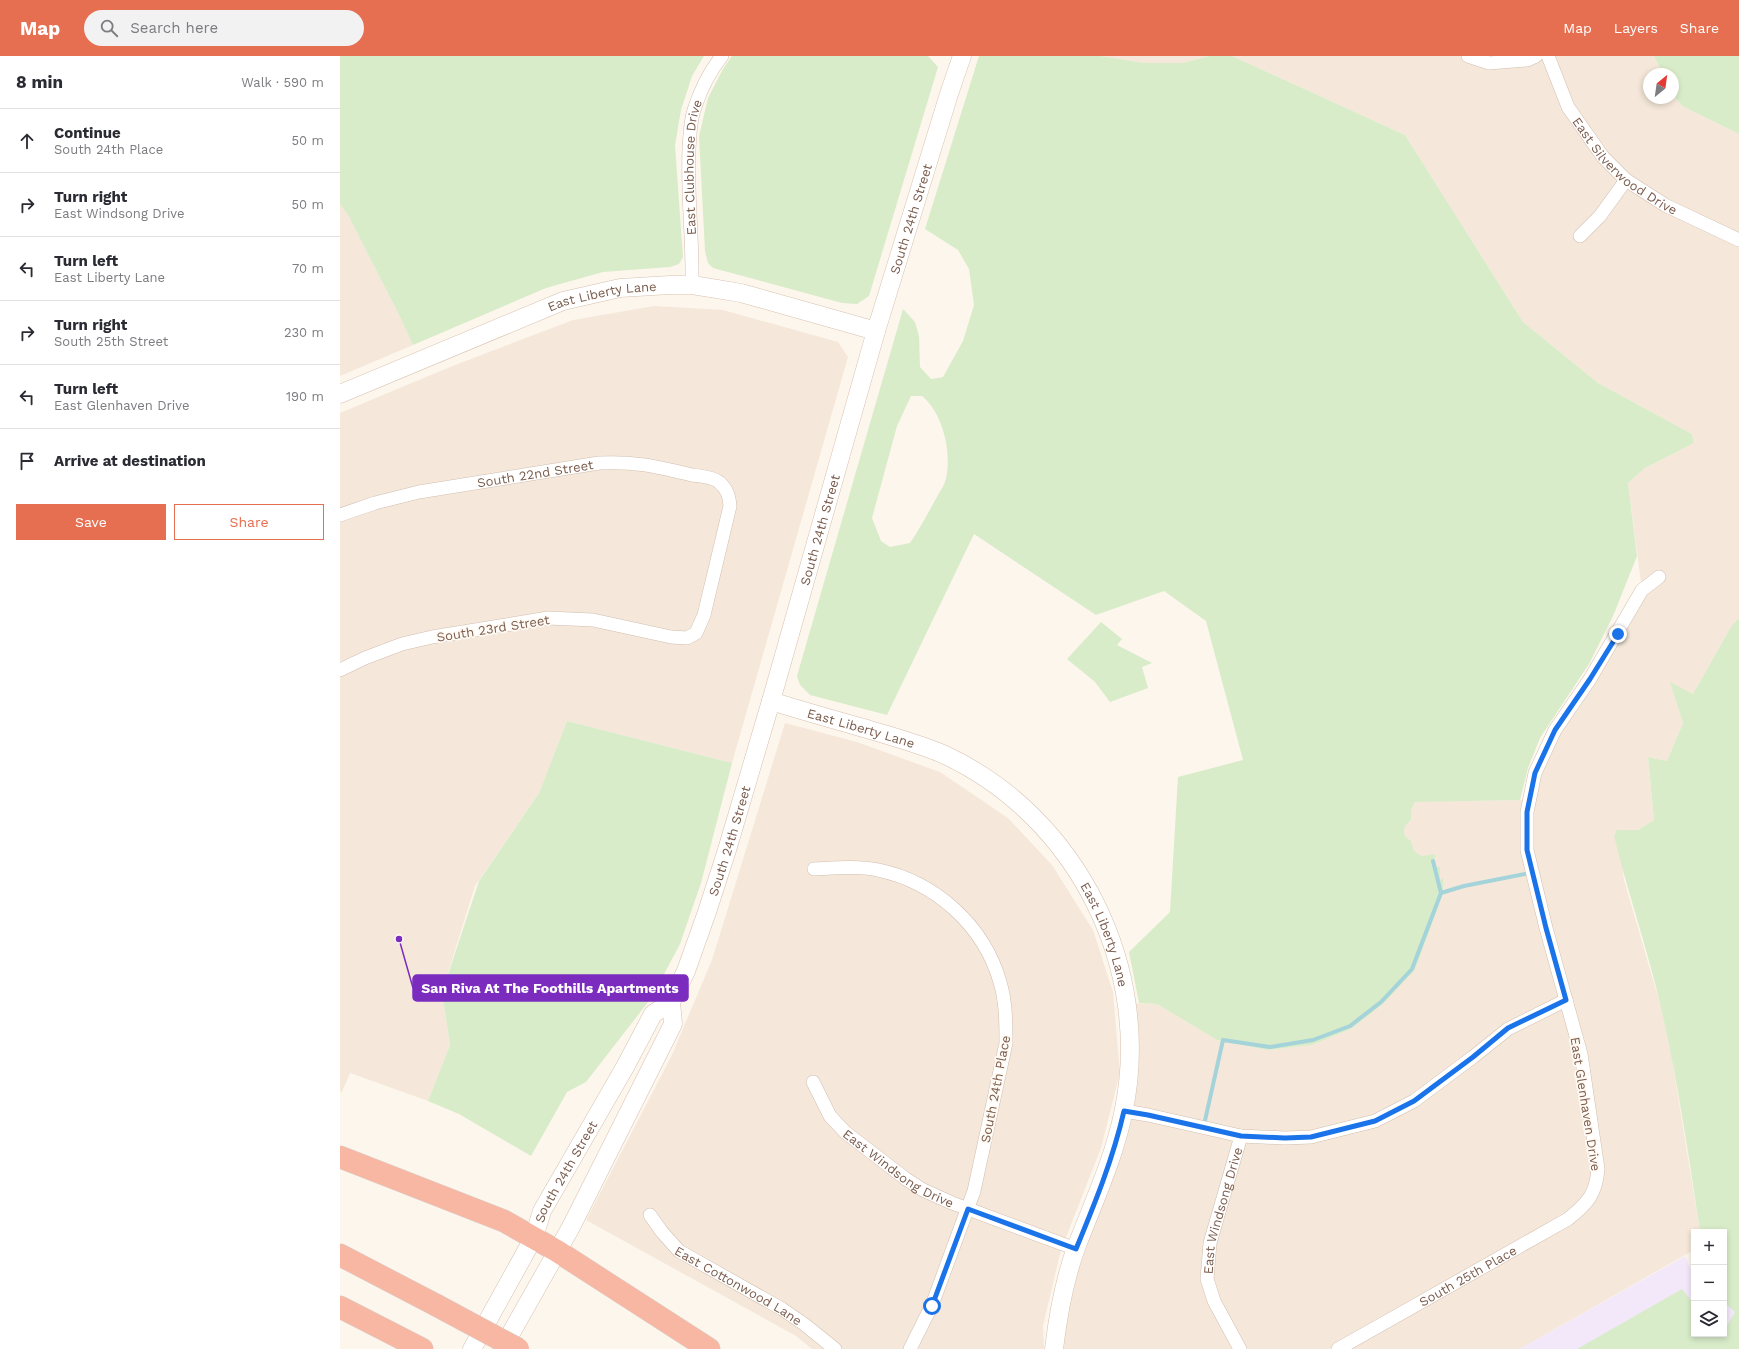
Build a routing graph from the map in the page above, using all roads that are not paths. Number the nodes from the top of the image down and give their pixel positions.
1 (722, 56) edge
2 (962, 56) edge
3 (1468, 56) edge
4 (1536, 56) edge
5 (1548, 56) edge
6 (1626, 180) junction
7 (1580, 236) dead end
8 (1739, 240) edge
9 (692, 285) junction
10 (876, 331) junction
11 (341, 389) edge
12 (340, 515) edge
13 (1659, 577) dead end
14 (696, 633) joint
15 (340, 670) edge
16 (772, 701) junction
17 (814, 869) dead end
18 (1566, 1000) junction
19 (671, 1002) junction
20 (813, 1082) dead end
21 (1124, 1111) junction
22 (1241, 1136) junction
23 (340, 1157) edge
24 (1593, 1195) joint
25 (968, 1209) junction
26 (650, 1215) dead end
27 (534, 1237) junction
28 (1076, 1249) junction
29 (557, 1251) junction
30 (340, 1255) edge
31 (340, 1307) edge
32 (418, 1347) edge
33 (472, 1349) edge
34 (502, 1349) edge
35 (518, 1349) edge
36 (709, 1349) edge
37 (835, 1349) edge
38 (910, 1349) edge
39 (1054, 1349) edge
40 (1240, 1349) edge
41 (1338, 1349) edge

1 - 9 street, East Clubhouse Drive
2 - 10 street, South 24th Street
3 - 4 street
5 - 6 street, East Silverwood Drive
6 - 7 street
6 - 8 street, East Silverwood Drive
9 - 10 street, East Liberty Lane
9 - 11 street, East Liberty Lane
10 - 16 street, South 24th Street
12 - 14 street, South 22nd Street
13 - 18 street, East Glenhaven Drive
14 - 15 street, South 23rd Street
16 - 19 street, South 24th Street
16 - 21 street, East Liberty Lane
17 - 25 street, South 24th Place
18 - 22 street
18 - 24 street, East Glenhaven Drive
19 - 27 street, South 24th Street
19 - 29 street, South 24th Street
20 - 25 street, East Windsong Drive
21 - 22 street
21 - 28 street, East Liberty Lane
22 - 40 street, East Windsong Drive
23 - 27 highway
24 - 41 street, South 25th Place
25 - 28 street, East Windsong Drive
25 - 38 street, South 24th Place
26 - 37 street, East Cottonwood Lane
27 - 29 highway
27 - 33 street, South 24th Street
28 - 39 street, East Liberty Lane
29 - 34 street, South 24th Street
29 - 36 highway
30 - 35 highway, bridge
31 - 32 highway

